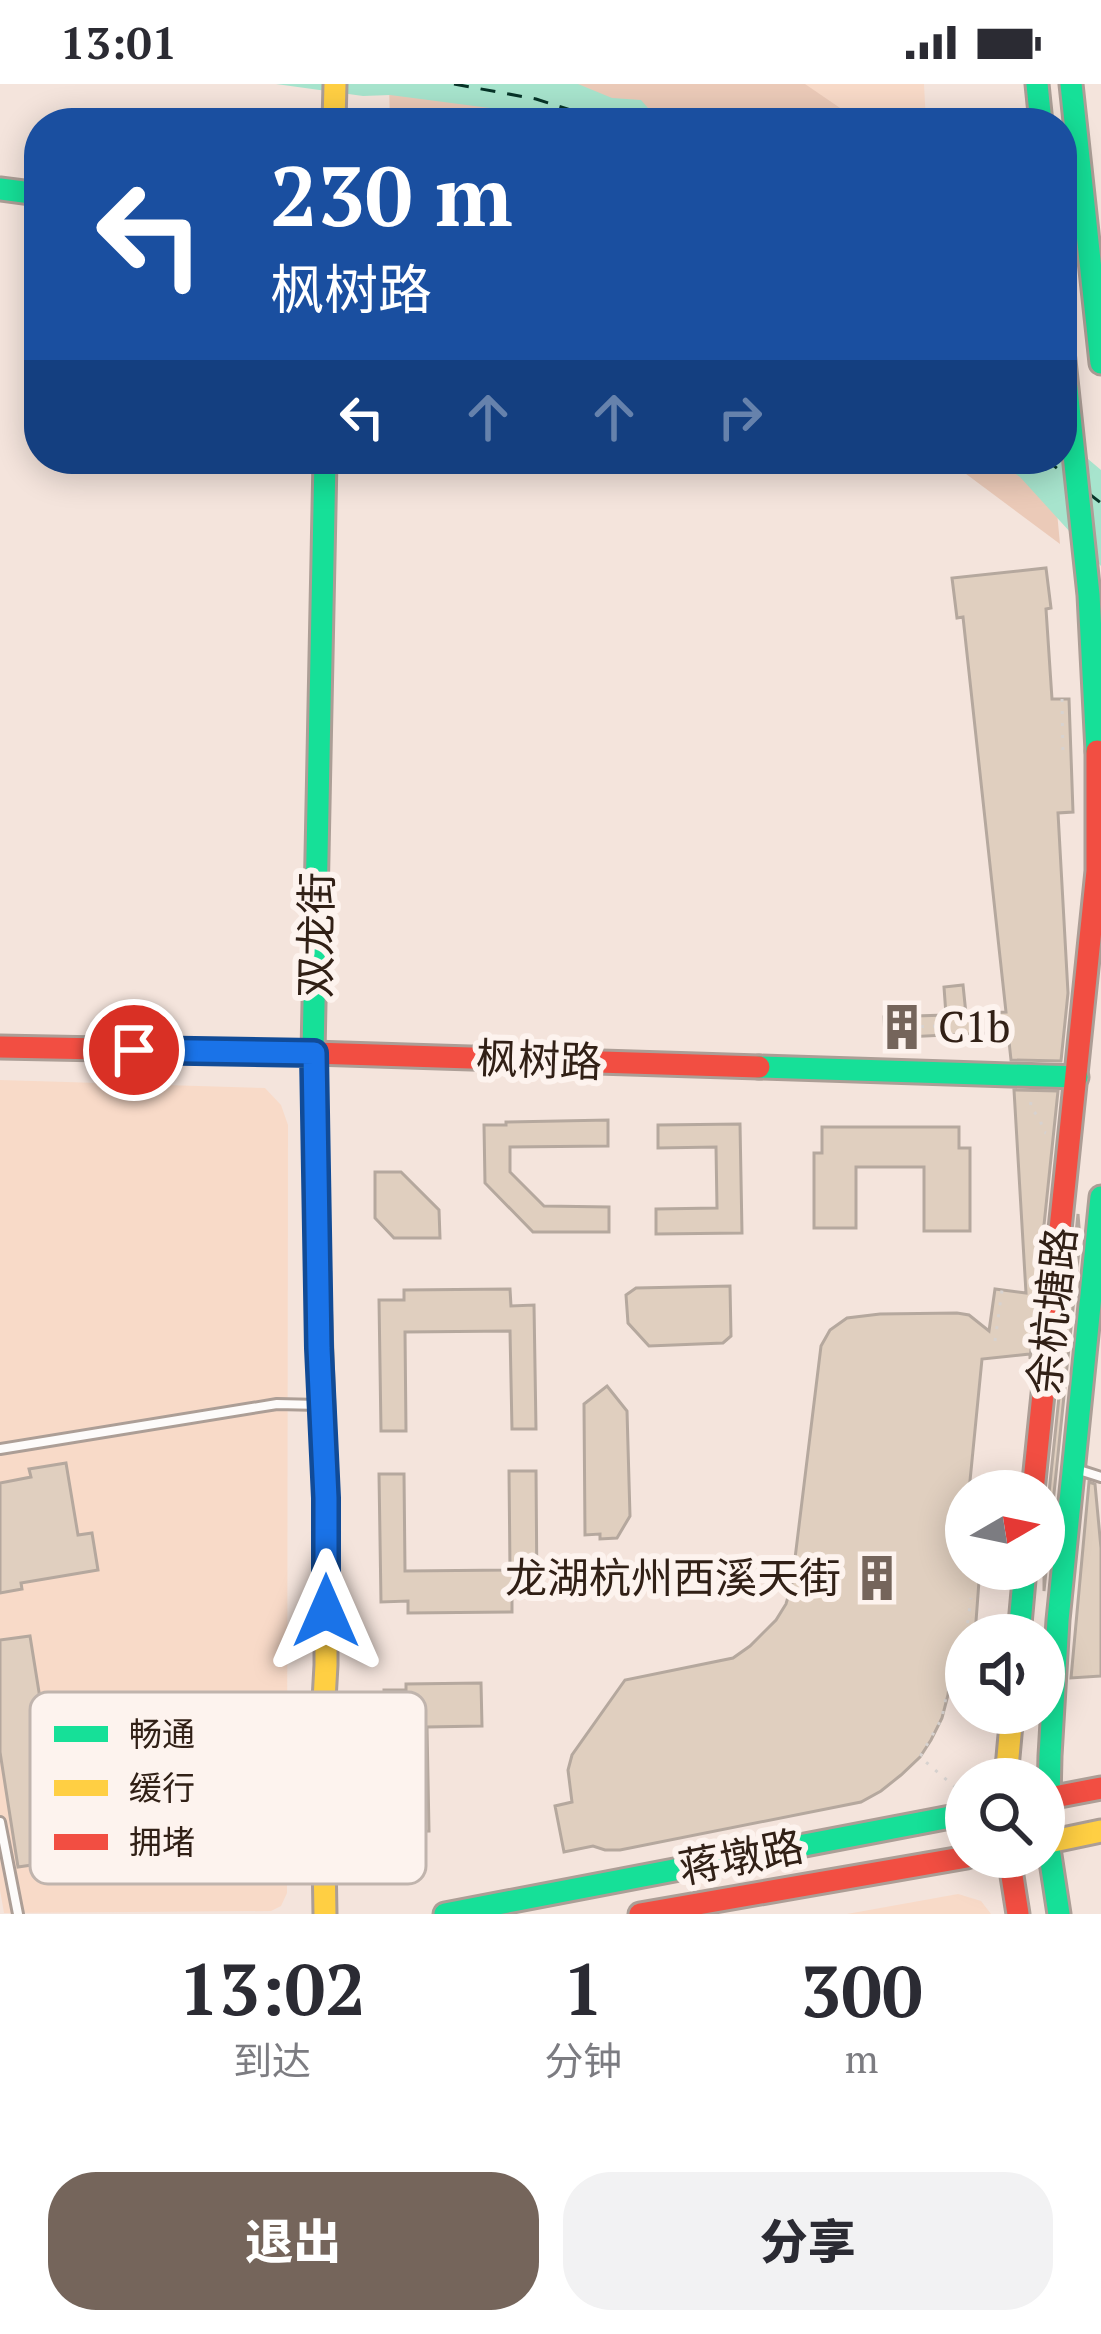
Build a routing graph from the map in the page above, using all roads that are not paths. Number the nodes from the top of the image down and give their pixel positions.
1 (1077, 132) edge
2 (1101, 363) edge
3 (326, 474) edge
4 (1076, 474) edge
5 (0, 1047) edge
6 (314, 1053) junction
7 (1077, 1077) junction
8 (1101, 1197) edge
9 (322, 1405) junction
10 (0, 1448) edge
11 (1072, 1468) junction
12 (1035, 1470) edge
13 (1101, 1477) edge
14 (324, 1692) edge
15 (1049, 1758) edge
16 (1101, 1788) edge
17 (1065, 1795) edge
18 (945, 1818) edge
19 (0, 1822) edge
20 (1101, 1831) edge
21 (1065, 1838) edge
22 (945, 1861) edge
23 (1012, 1878) edge
24 (1052, 1878) edge
25 (324, 1884) edge
26 (18, 1914) edge
27 (325, 1914) edge
28 (445, 1914) edge
29 (640, 1914) edge
30 (1018, 1914) edge
31 (1059, 1914) edge

1 - 2 main road
3 - 6 main road, 双龙街
4 - 7 main road, 余杭塘路
5 - 6 main road, 枫树路
6 - 7 main road, 枫树路
6 - 9 main road, 双龙街
7 - 12 main road, 余杭塘路
8 - 11 main road, 余杭塘路
9 - 10 lane
9 - 14 main road, 双龙街
11 - 13 lane
11 - 15 main road, 余杭塘路
16 - 17 main road
18 - 28 main road, 蒋墩路
19 - 26 lane
20 - 21 main road
22 - 29 main road, 蒋墩路
23 - 30 main road
24 - 31 main road, 余杭塘路
25 - 27 main road, 双龙街

